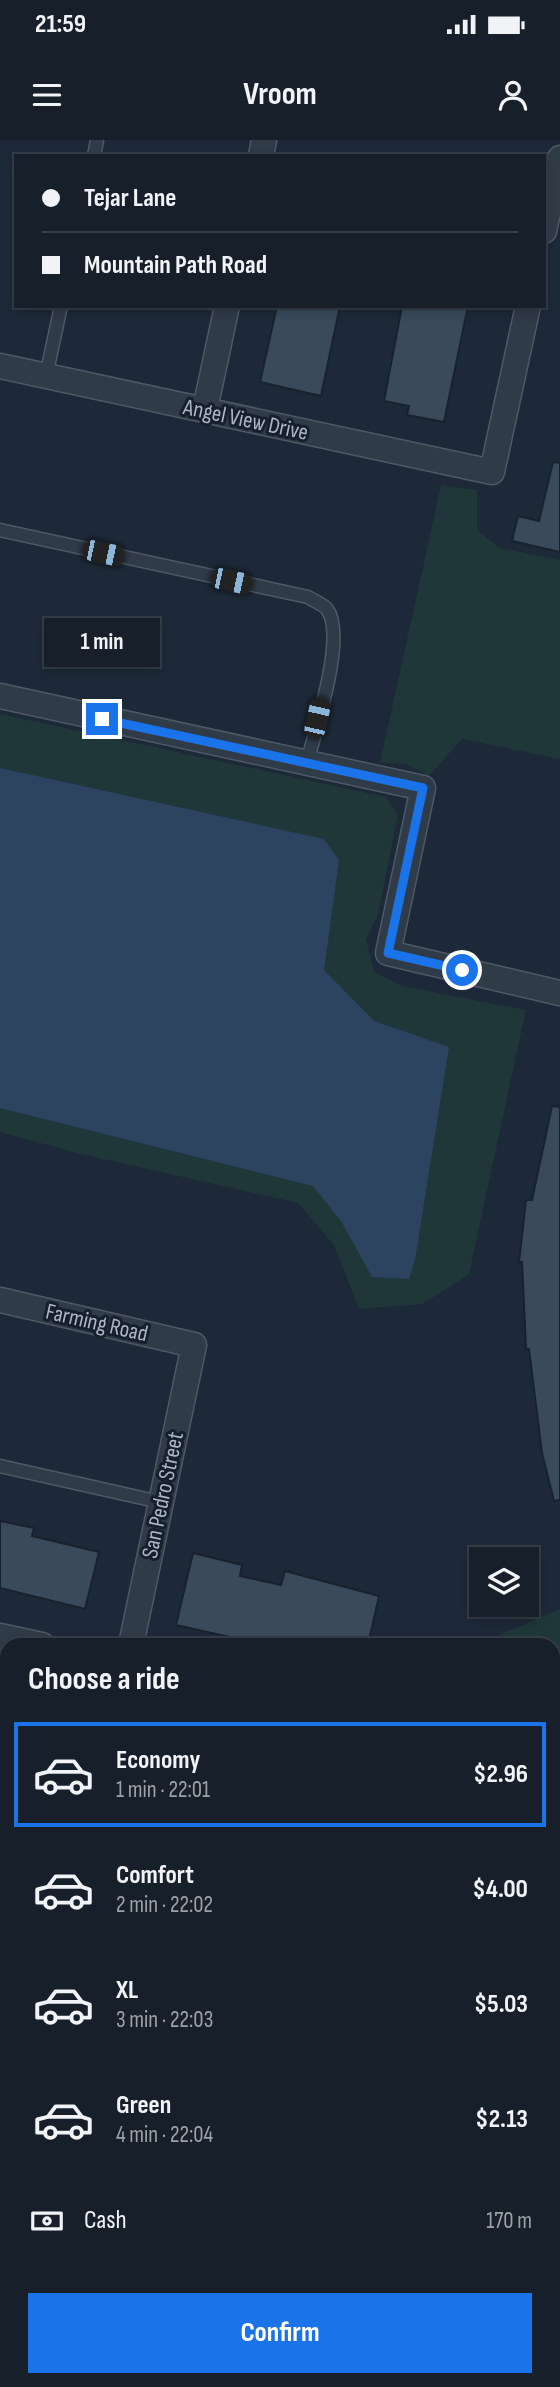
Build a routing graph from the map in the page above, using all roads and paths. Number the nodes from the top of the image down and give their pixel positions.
1 (560, 158) edge
2 (546, 222) edge
3 (61, 308) edge
4 (227, 308) edge
5 (528, 308) edge
6 (0, 366) edge
7 (46, 376) junction
8 (205, 410) junction
9 (0, 530) edge
10 (0, 696) edge
11 (307, 763) junction
12 (560, 993) edge
13 (0, 1300) edge
14 (194, 1345) joint
15 (0, 1466) edge
16 (160, 1502) junction
17 (132, 1638) edge

1 - 2 street
3 - 7 lane
4 - 8 street
5 - 8 street, Angel View Drive
6 - 7 street, Angel View Drive
7 - 8 street, Angel View Drive
9 - 11 lane
10 - 11 street
11 - 12 street
13 - 14 street, Farming Road
14 - 16 street, San Pedro Street
15 - 16 lane
16 - 17 street, San Pedro Street

